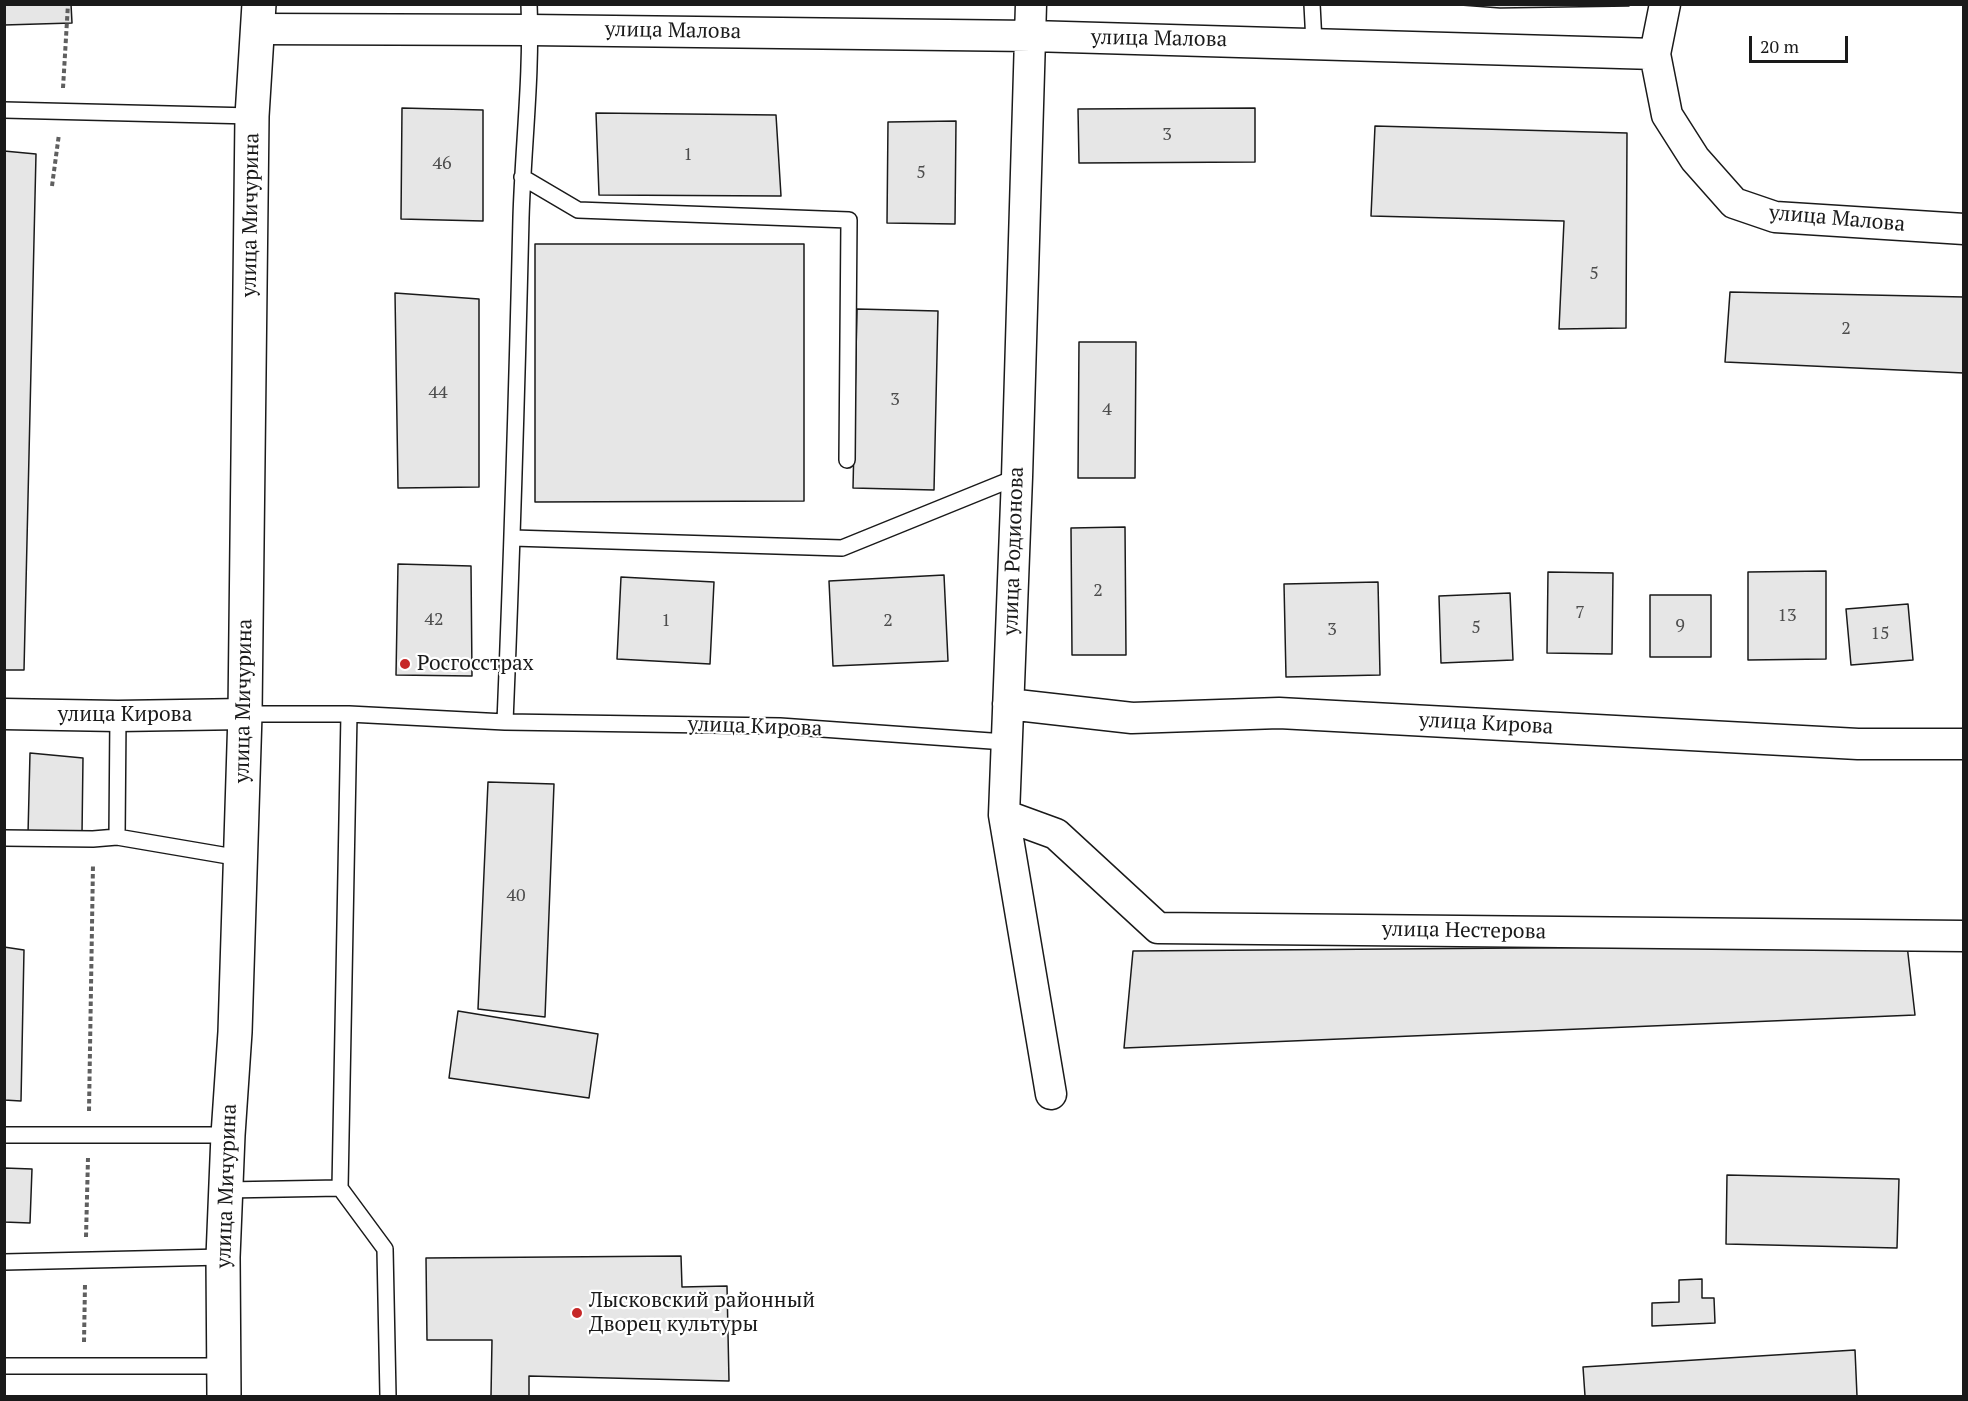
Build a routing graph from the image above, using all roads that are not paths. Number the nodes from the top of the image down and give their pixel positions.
1 (1031, 4) edge
2 (1312, 4) edge
3 (1665, 4) edge
4 (259, 17) edge
5 (529, 17) edge
6 (1031, 36) junction
7 (1314, 43) junction
8 (1656, 54) junction
9 (4, 110) edge
10 (252, 117) junction
11 (522, 177) junction
12 (1964, 229) edge
13 (847, 460) dead end
14 (1017, 477) junction
15 (513, 538) junction
16 (1008, 704) junction
17 (4, 714) edge
18 (245, 714) junction
19 (349, 714) junction
20 (118, 716) junction
21 (505, 722) junction
22 (1005, 742) junction
23 (1964, 744) edge
24 (1004, 815) junction
25 (117, 837) junction
26 (4, 838) edge
27 (240, 858) junction
28 (1964, 936) edge
29 (1051, 1094) dead end
30 (4, 1135) edge
31 (228, 1135) junction
32 (340, 1188) junction
33 (226, 1190) junction
34 (223, 1257) junction
35 (4, 1262) edge
36 (4, 1366) edge
37 (224, 1381) edge
38 (388, 1396) edge

1 - 6 street, улица Родионова
2 - 7 lane
3 - 8 street
4 - 5 street, улица Малова
4 - 10 main road, улица Мичурина
5 - 6 street, улица Малова
5 - 11 lane
6 - 7 street, улица Малова
6 - 14 street, улица Родионова
7 - 8 street, улица Малова
8 - 12 street, улица Малова
9 - 10 lane
10 - 18 main road, улица Мичурина
11 - 13 lane
11 - 15 lane
14 - 15 lane
14 - 16 street, улица Родионова
15 - 21 lane
16 - 22 street, улица Родионова
16 - 23 street, улица Кирова
17 - 20 street, улица Кирова
18 - 19 lane, улица Кирова
18 - 20 street, улица Кирова
18 - 27 main road, улица Мичурина
19 - 21 lane, улица Кирова
19 - 32 lane
20 - 25 lane
21 - 22 lane, улица Кирова
22 - 24 street, улица Родионова
24 - 28 street, улица Нестерова
24 - 29 street, улица Родионова
25 - 26 lane
25 - 27 lane
27 - 31 main road, улица Мичурина
30 - 31 lane
31 - 33 main road, улица Мичурина
32 - 33 lane
32 - 38 lane
33 - 34 main road, улица Мичурина
34 - 35 lane
34 - 37 main road, улица Мичурина
36 - 37 lane

